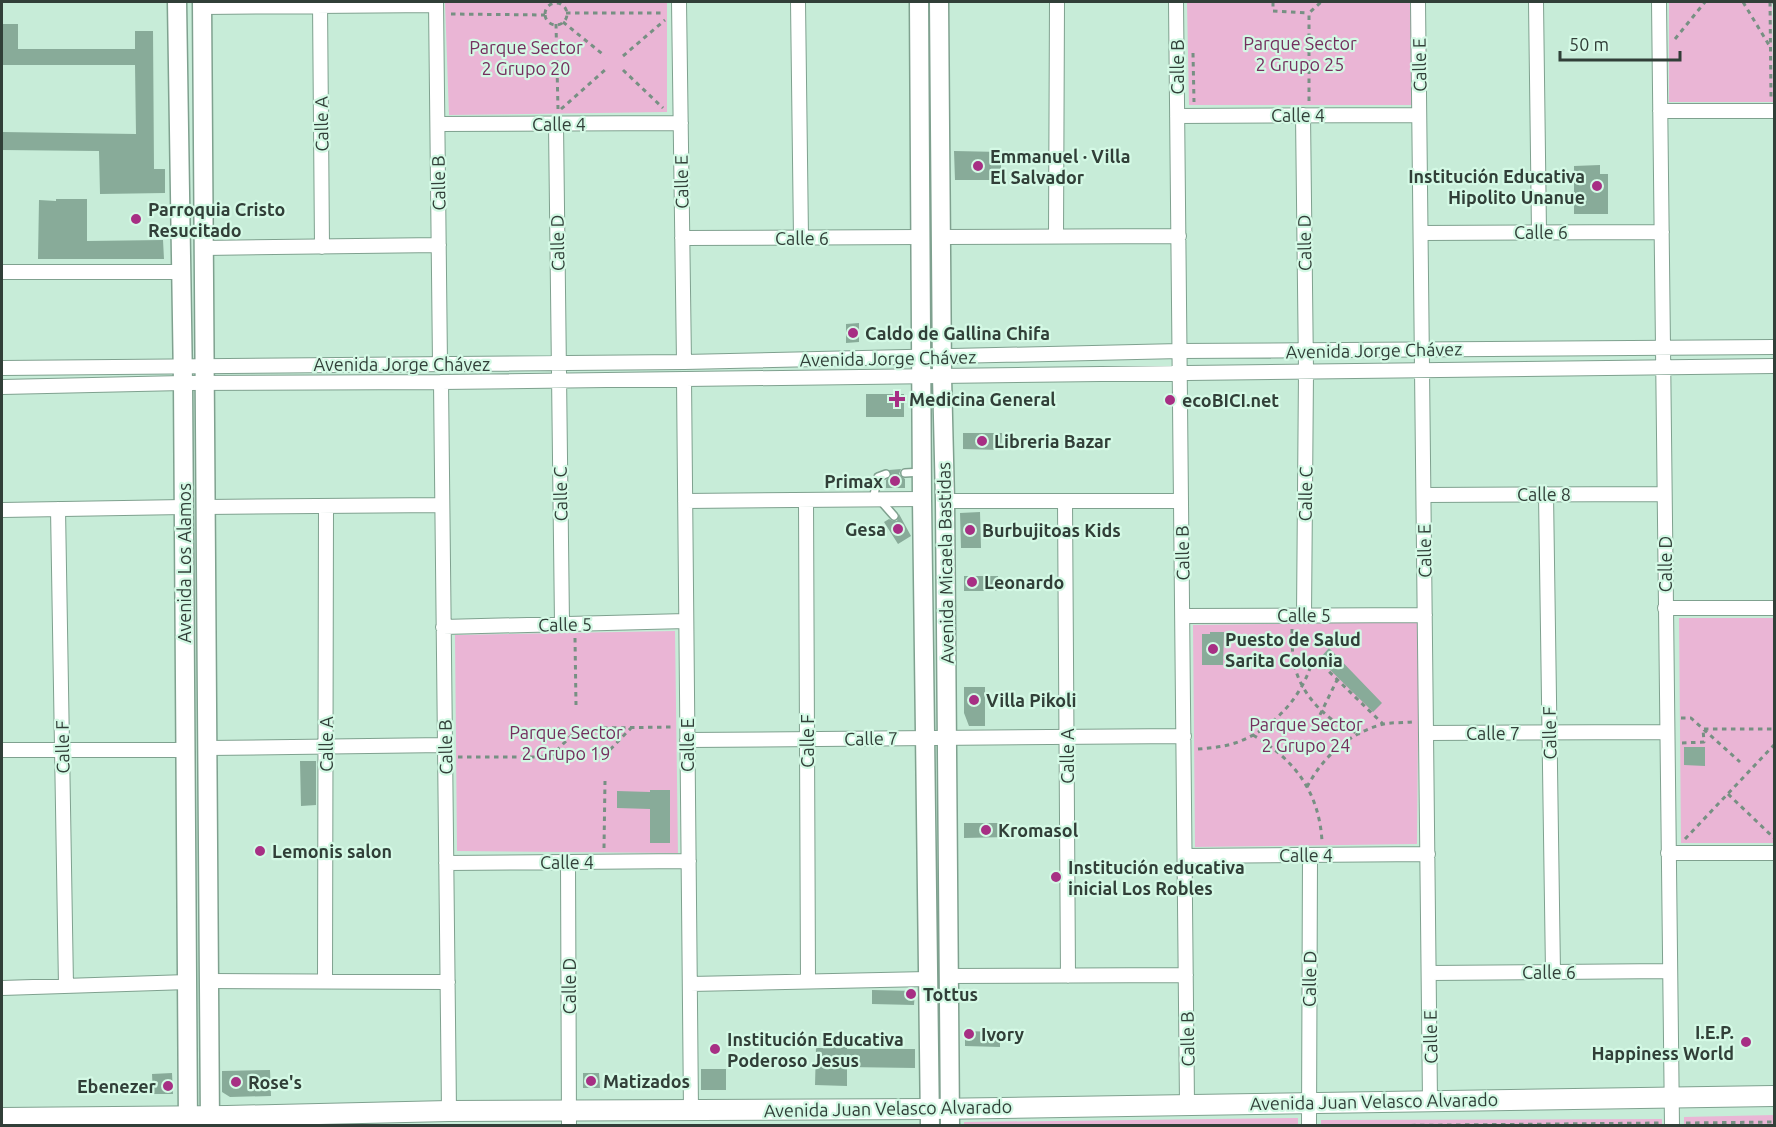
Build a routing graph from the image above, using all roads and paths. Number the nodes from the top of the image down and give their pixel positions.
1 (177, 2) edge
2 (556, 2) edge
3 (566, 2) edge
4 (798, 2) edge
5 (919, 2) edge
6 (939, 2) edge
7 (1057, 2) edge
8 (1176, 2) edge
9 (1273, 2) edge
10 (1321, 2) edge
11 (1418, 2) edge
12 (1536, 2) edge
13 (1659, 2) edge
14 (1705, 2) edge
15 (1743, 2) edge
16 (1772, 2) edge
17 (202, 4) edge
18 (320, 4) edge
19 (563, 6) junction
20 (442, 8) edge
21 (675, 11) edge
22 (566, 13) junction
23 (1310, 13) junction
24 (545, 15) junction
25 (563, 22) junction
26 (556, 24) junction
27 (1672, 32) dead end
28 (1770, 47) junction
29 (605, 56) dead end
30 (623, 56) dead end
31 (605, 69) dead end
32 (623, 70) dead end
33 (1773, 105) edge
34 (1660, 111) junction
35 (657, 112) dead end
36 (569, 113) dead end
37 (1306, 115) junction
38 (1419, 115) junction
39 (1177, 116) junction
40 (557, 118) junction
41 (681, 123) junction
42 (438, 124) junction
43 (1539, 232) junction
44 (1662, 232) junction
45 (1421, 233) junction
46 (1056, 236) junction
47 (1179, 236) junction
48 (921, 237) junction
49 (941, 237) junction
50 (682, 238) junction
51 (801, 238) junction
52 (439, 245) junction
53 (322, 247) junction
54 (204, 248) junction
55 (2, 272) edge
56 (181, 272) junction
57 (1774, 346) edge
58 (1663, 347) junction
59 (1422, 349) junction
60 (1180, 351) junction
61 (1306, 351) junction
62 (921, 357) junction
63 (942, 358) junction
64 (684, 362) junction
65 (559, 363) junction
66 (440, 364) junction
67 (1774, 366) edge
68 (1663, 367) junction
69 (2, 368) edge
70 (1422, 370) junction
71 (1306, 372) junction
72 (1180, 373) junction
73 (182, 374) junction
74 (205, 374) junction
75 (921, 376) junction
76 (942, 376) junction
77 (684, 379) junction
78 (559, 381) junction
79 (441, 382) junction
80 (2, 387) edge
81 (886, 474) dead end
82 (1546, 494) junction
83 (1664, 494) junction
84 (1424, 495) junction
85 (806, 500) junction
86 (877, 500) junction
87 (922, 500) junction
88 (685, 501) junction
89 (945, 501) junction
90 (1065, 501) junction
91 (1181, 501) junction
92 (442, 505) junction
93 (326, 506) junction
94 (184, 507) junction
95 (205, 507) junction
96 (58, 509) junction
97 (2, 510) edge
98 (894, 516) dead end
99 (1665, 608) junction
100 (1774, 608) edge
101 (1297, 615) junction
102 (1425, 615) junction
103 (1183, 616) junction
104 (686, 621) junction
105 (569, 624) junction
106 (443, 627) junction
107 (1337, 680) junction
108 (1303, 685) junction
109 (576, 705) dead end
110 (1322, 711) junction
111 (1682, 718) junction
112 (1316, 723) dead end
113 (1383, 724) junction
114 (1667, 725) junction
115 (1682, 726) dead end
116 (603, 728) dead end
117 (631, 728) junction
118 (1426, 728) junction
119 (1704, 729) junction
120 (1774, 729) edge
121 (576, 731) dead end
122 (687, 733) junction
123 (1550, 733) junction
124 (1360, 734) junction
125 (1253, 735) junction
126 (1682, 735) dead end
127 (1184, 736) junction
128 (947, 737) junction
129 (1067, 737) junction
130 (924, 738) junction
131 (807, 739) junction
132 (1774, 745) edge
133 (326, 746) junction
134 (207, 748) junction
135 (62, 749) junction
136 (1196, 749) dead end
137 (2, 750) edge
138 (186, 750) junction
139 (445, 751) junction
140 (604, 756) dead end
141 (550, 757) junction
142 (576, 757) dead end
143 (1740, 762) dead end
144 (604, 781) dead end
145 (1307, 787) junction
146 (1728, 794) junction
147 (1683, 831) dead end
148 (1774, 838) edge
149 (1683, 842) junction
150 (1694, 842) dead end
151 (1668, 853) junction
152 (1774, 853) edge
153 (1428, 854) junction
154 (1317, 855) junction
155 (1185, 856) junction
156 (688, 861) junction
157 (446, 862) junction
158 (568, 862) junction
159 (604, 862) junction
160 (1669, 971) junction
161 (1553, 972) junction
162 (1429, 973) junction
163 (1186, 975) junction
164 (948, 976) junction
165 (1068, 976) junction
166 (928, 978) junction
167 (209, 981) junction
168 (808, 981) junction
169 (188, 982) junction
170 (326, 982) junction
171 (448, 982) junction
172 (690, 984) junction
173 (66, 986) junction
174 (2, 988) edge
175 (1774, 1095) edge
176 (1671, 1097) junction
177 (1430, 1101) junction
178 (1308, 1102) junction
179 (1187, 1104) junction
180 (691, 1110) junction
181 (449, 1111) junction
182 (940, 1117) edge
183 (2, 1118) edge
184 (569, 1118) edge
185 (188, 1121) edge
186 (209, 1121) edge
187 (1774, 1122) edge
188 (1672, 1124) edge
189 (1309, 1125) edge
190 (1348, 1125) edge
191 (1555, 1125) edge

1 - 56 street, Avenida Los Alamos
2 - 19 path
2 - 24 path
3 - 19 path
4 - 51 street
5 - 48 street, Avenida Micaela Bastidas
6 - 49 street, Avenida Micaela Bastidas
7 - 46 street
8 - 39 street, Calle B
9 - 23 path
10 - 23 path
11 - 38 street, Calle E
12 - 43 street
13 - 34 street, Calle D
14 - 27 path
15 - 28 path
16 - 28 path
17 - 18 street
17 - 54 street, Avenida Los Alamos
18 - 20 street
18 - 53 street, Calle A
19 - 22 path
20 - 24 path
20 - 42 street, Calle B
21 - 22 path
21 - 30 path
21 - 41 street, Calle E
22 - 25 path
23 - 37 path
24 - 26 path
25 - 26 path
25 - 29 path
26 - 40 path
28 - 33 path
31 - 40 path
32 - 35 path
33 - 34 street
34 - 44 street, Calle D
36 - 40 path
37 - 38 street, Calle 4
37 - 39 street, Calle 4
37 - 61 street, Calle D
38 - 45 street, Calle E
39 - 47 street, Calle B
40 - 41 street, Calle 4
40 - 42 street, Calle 4
40 - 65 street, Calle D
41 - 50 street, Calle E
42 - 52 street, Calle B
43 - 44 street, Calle 6
43 - 45 street, Calle 6
44 - 58 street, Calle D
45 - 59 street, Calle E
46 - 47 street
46 - 49 street
47 - 60 street, Calle B
48 - 51 street, Calle 6
48 - 62 street, Avenida Micaela Bastidas
49 - 63 street, Avenida Micaela Bastidas
50 - 51 street, Calle 6
50 - 64 street, Calle E
52 - 53 street
52 - 66 street, Calle B
53 - 54 street
54 - 74 street, Avenida Los Alamos
55 - 56 street
56 - 73 street, Avenida Los Alamos
57 - 58 street, Avenida Jorge Chávez
58 - 59 street, Avenida Jorge Chávez
58 - 68 street, Calle D
59 - 61 street, Avenida Jorge Chávez
59 - 70 street, Calle E
60 - 61 street, Avenida Jorge Chávez
60 - 63 street, Avenida Jorge Chávez
60 - 72 street, Calle B
61 - 71 street, Calle D
62 - 63 street, Avenida Jorge Chávez
62 - 64 street, Avenida Jorge Chávez
62 - 75 street, Avenida Micaela Bastidas
63 - 76 street, Avenida Micaela Bastidas
64 - 65 street, Avenida Jorge Chávez
65 - 66 street, Avenida Jorge Chávez
65 - 78 street, Calle C
66 - 74 street, Avenida Jorge Chávez
67 - 68 street, Avenida Jorge Chávez
68 - 70 street, Avenida Jorge Chávez
68 - 83 street, Calle D
69 - 73 street, Avenida Jorge Chávez
70 - 71 street, Avenida Jorge Chávez
70 - 84 street, Calle E
71 - 72 street, Avenida Jorge Chávez
71 - 101 street, Calle C
72 - 76 street, Avenida Jorge Chávez
72 - 91 street, Calle B
73 - 74 street, Avenida Jorge Chávez
73 - 80 street, Avenida Jorge Chávez
73 - 94 street, Avenida Los Alamos
74 - 79 street, Avenida Jorge Chávez
74 - 95 street, Avenida Los Alamos
75 - 76 street, Avenida Jorge Chávez
75 - 77 street, Avenida Jorge Chávez
75 - 87 street, Avenida Micaela Bastidas
76 - 89 street, Avenida Micaela Bastidas
77 - 78 street, Avenida Jorge Chávez
77 - 88 street, Calle E
78 - 79 street, Avenida Jorge Chávez
78 - 105 street, Calle C
79 - 92 street, Calle B
81 - 86 lane
82 - 83 street, Calle 8
82 - 84 street, Calle 8
82 - 123 street, Calle F
83 - 99 street, Calle D
84 - 102 street, Calle E
85 - 86 street
85 - 88 street
85 - 131 street, Calle F
86 - 87 street
86 - 98 lane
87 - 130 street, Avenida Micaela Bastidas
88 - 104 street, Calle E
89 - 90 street
89 - 128 street, Avenida Micaela Bastidas
90 - 91 street
90 - 129 street, Calle A
91 - 103 street, Calle B
92 - 93 street
92 - 106 street, Calle B
93 - 95 street
93 - 133 street, Calle A
94 - 96 street
94 - 138 street, Avenida Los Alamos
95 - 134 street, Avenida Los Alamos
96 - 97 street
96 - 135 street, Calle F
99 - 100 street
99 - 114 street, Calle D
101 - 102 street, Calle 5
101 - 103 street, Calle 5
101 - 108 path
102 - 118 street, Calle E
103 - 127 street, Calle B
104 - 105 street, Calle 5
104 - 122 street, Calle E
105 - 106 street, Calle 5
105 - 109 path
106 - 139 street, Calle B
107 - 108 path
107 - 110 path
107 - 113 path
108 - 110 path
108 - 125 path
110 - 112 path
110 - 124 path
111 - 114 path
111 - 115 path
111 - 119 path
113 - 118 path
113 - 124 path
114 - 123 street, Calle 7
114 - 151 street, Calle D
116 - 117 path
117 - 122 path
117 - 140 path
118 - 123 street, Calle 7
118 - 153 street, Calle E
119 - 120 path
119 - 126 path
119 - 143 path
121 - 141 path
122 - 131 street, Calle 7
122 - 156 street, Calle E
123 - 161 street, Calle F
124 - 145 path
125 - 136 path
125 - 145 path
127 - 129 street, Calle 7
127 - 155 street, Calle B
128 - 129 street, Calle 7
128 - 130 street, Calle 7
128 - 164 street, Avenida Micaela Bastidas
129 - 165 street, Calle A
130 - 131 street, Calle 7
130 - 166 street, Avenida Micaela Bastidas
131 - 168 street, Calle F
132 - 146 path
133 - 134 street
133 - 139 street
133 - 170 street, Calle A
134 - 167 street, Avenida Los Alamos
135 - 137 street
135 - 138 street
135 - 173 street, Calle F
138 - 169 street, Avenida Los Alamos
139 - 141 path
139 - 157 street, Calle B
141 - 142 path
144 - 159 path
145 - 154 path
146 - 148 path
146 - 149 path
147 - 149 path
149 - 150 path
151 - 152 street
151 - 160 street, Calle D
153 - 154 street, Calle 4
153 - 162 street, Calle E
154 - 155 street, Calle 4
154 - 178 street, Calle D
155 - 163 street, Calle B
156 - 159 street, Calle 4
156 - 172 street, Calle E
157 - 158 street, Calle 4
157 - 171 street, Calle B
158 - 159 street, Calle 4
158 - 184 street, Calle D
160 - 161 street, Calle 6
160 - 176 street, Calle D
161 - 162 street, Calle 6
162 - 177 street, Calle E
163 - 165 street
163 - 179 street, Calle B
164 - 165 street
164 - 182 street, Avenida Micaela Bastidas
166 - 168 street
166 - 182 street, Avenida Micaela Bastidas
167 - 170 street
167 - 186 street, Avenida Los Alamos
168 - 172 street
169 - 173 street
169 - 185 street, Avenida Los Alamos
170 - 171 street
171 - 181 street, Calle B
172 - 180 street, Calle E
173 - 174 street
175 - 176 main road, Avenida Juan Velasco Alvarado
176 - 177 main road, Avenida Juan Velasco Alvarado
176 - 188 street, Calle D
177 - 178 main road, Avenida Juan Velasco Alvarado
178 - 179 main road, Avenida Juan Velasco Alvarado
178 - 189 street
179 - 182 main road, Avenida Juan Velasco Alvarado
180 - 182 main road, Avenida Juan Velasco Alvarado
180 - 184 main road, Avenida Juan Velasco Alvarado
181 - 184 main road, Avenida Juan Velasco Alvarado
181 - 186 main road, Avenida Juan Velasco Alvarado
183 - 185 main road, Avenida Juan Velasco Alvarado
185 - 186 main road, Avenida Juan Velasco Alvarado
187 - 188 path
188 - 191 path
190 - 191 path

